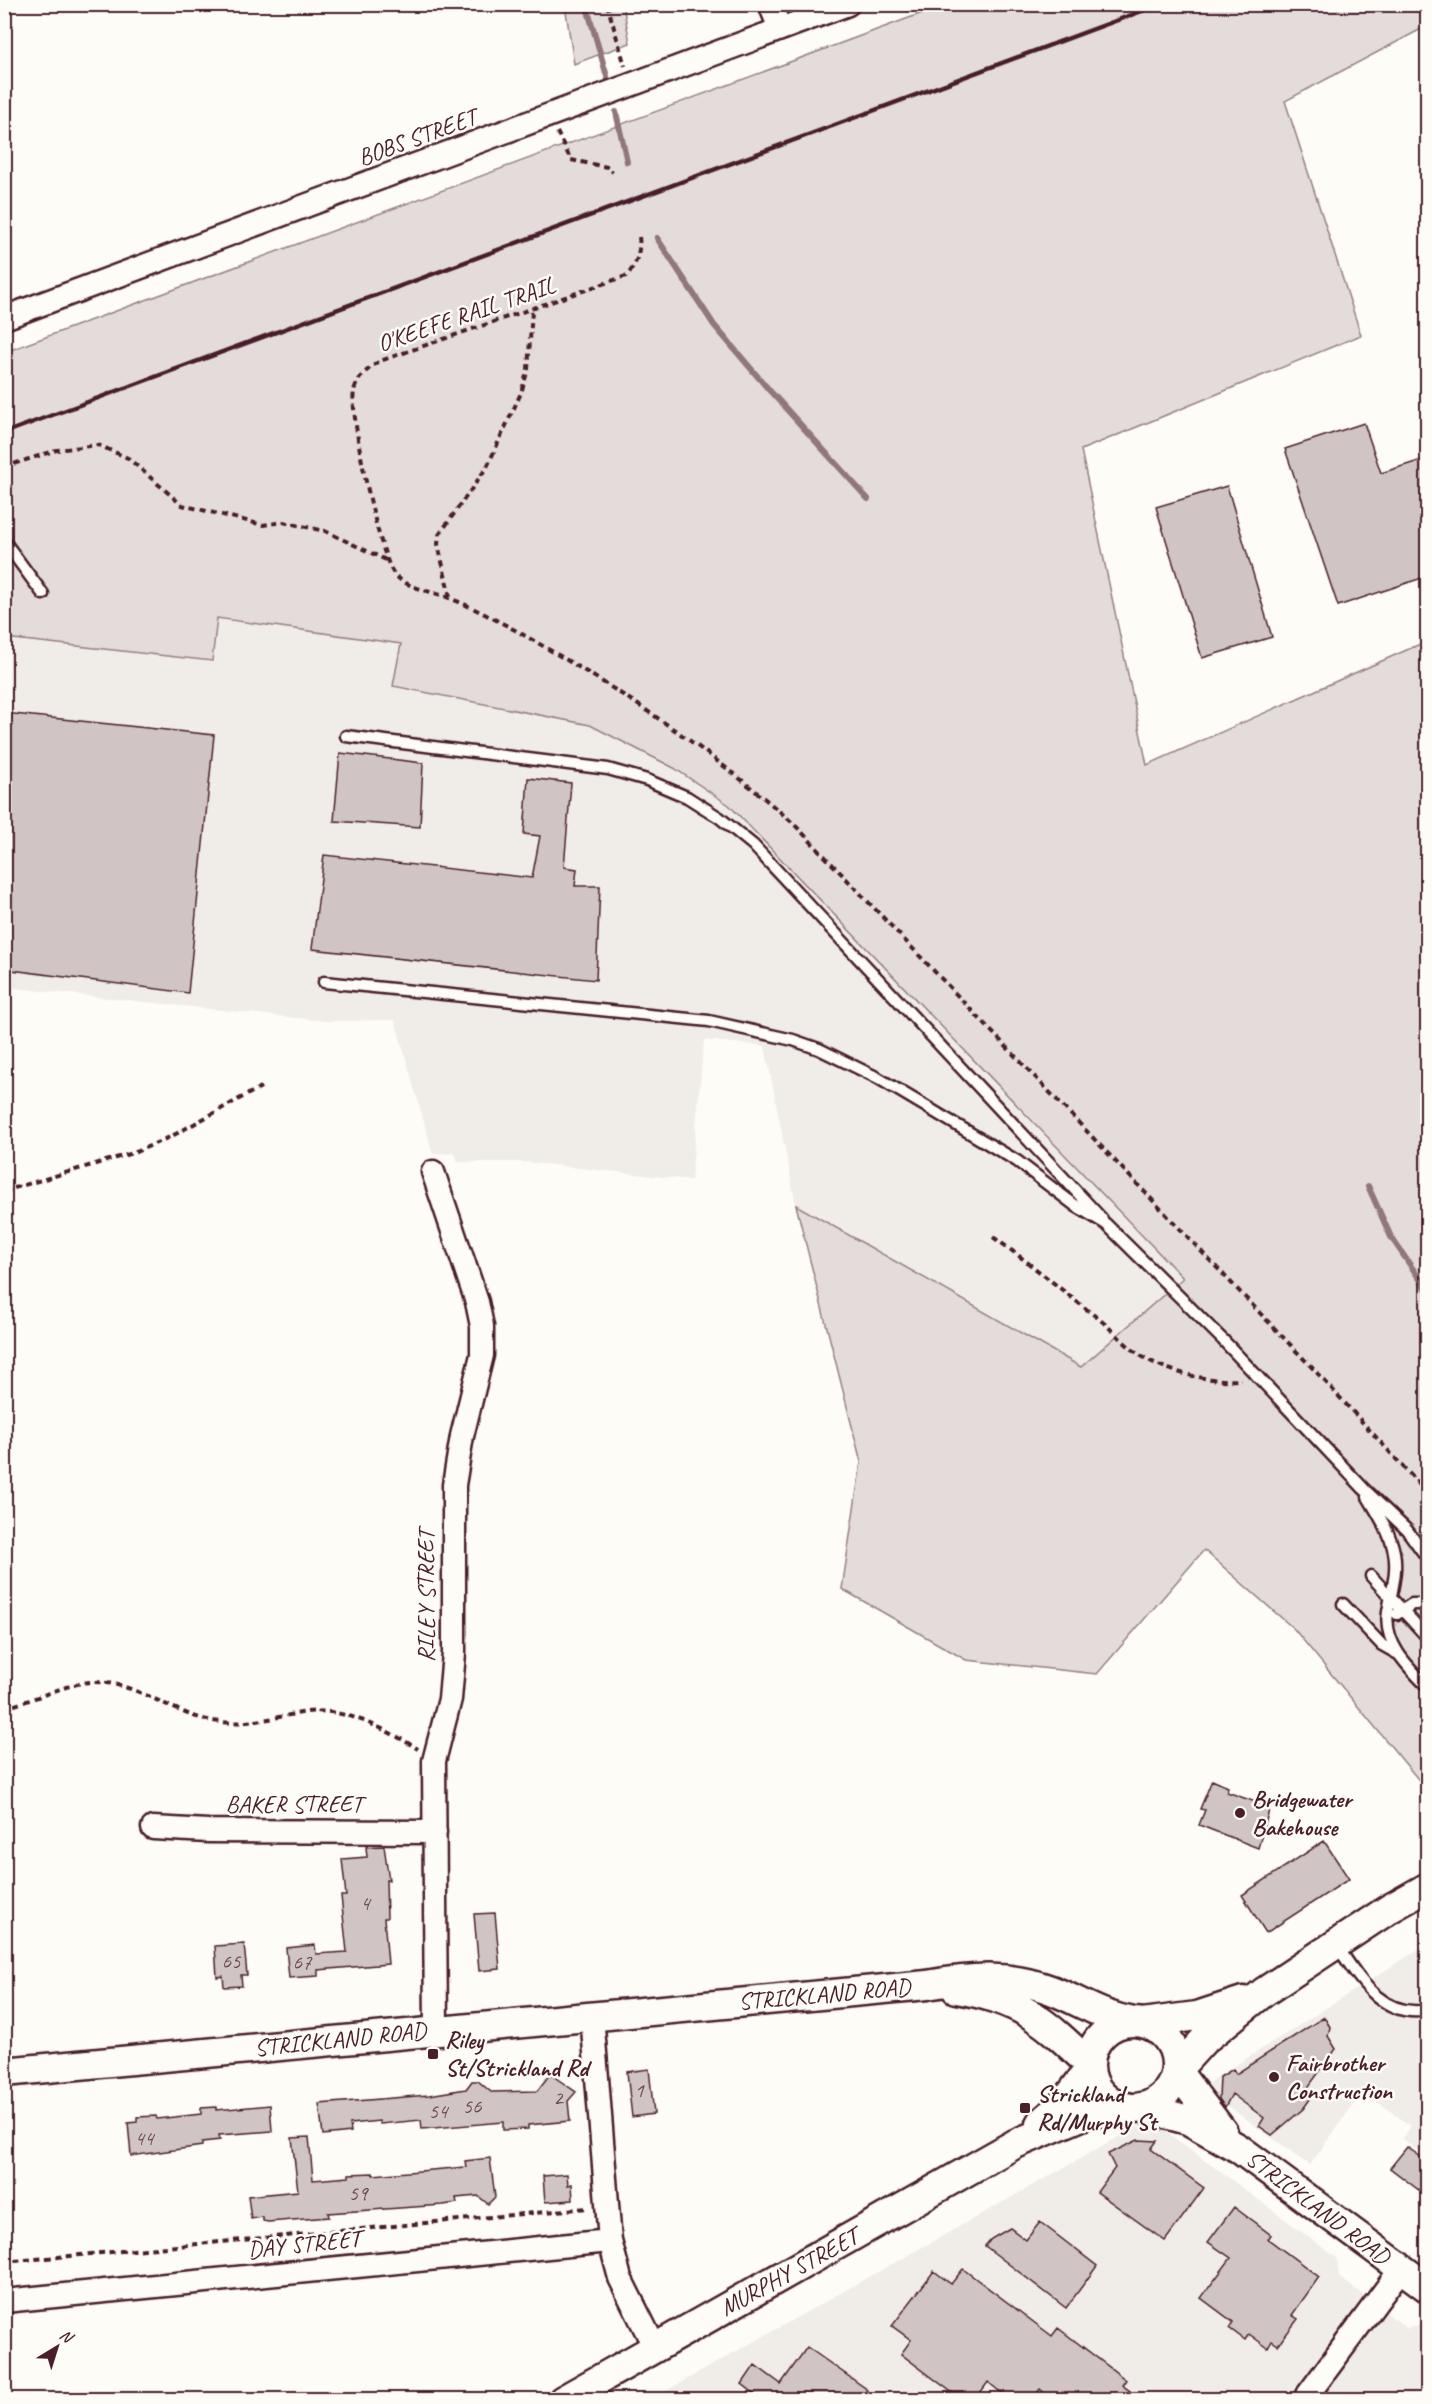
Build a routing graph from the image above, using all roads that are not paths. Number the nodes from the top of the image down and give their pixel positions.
1 (770, 4) edge
2 (848, 4) edge
3 (780, 29) junction
4 (4, 318) edge
5 (4, 541) edge
6 (43, 594) dead end
7 (346, 736) dead end
8 (324, 982) dead end
9 (433, 1172) dead end
10 (1106, 1224) junction
11 (1364, 1489) junction
12 (1428, 1559) edge
13 (1371, 1576) dead end
14 (1391, 1599) junction
15 (1343, 1604) dead end
16 (1428, 1604) edge
17 (1401, 1610) junction
18 (1390, 1637) junction
19 (1428, 1638) edge
20 (1398, 1654) junction
21 (1428, 1687) edge
22 (153, 1828) dead end
23 (435, 1832) junction
24 (1428, 1887) edge
25 (1336, 1943) junction
26 (927, 1985) junction
27 (1264, 1992) junction
28 (1428, 2010) edge
29 (592, 2015) junction
30 (1138, 2022) junction
31 (436, 2030) junction
32 (1090, 2066) junction
33 (1176, 2068) junction
34 (4, 2072) edge
35 (1134, 2107) junction
36 (1015, 2144) junction
37 (1238, 2148) junction
38 (610, 2241) junction
39 (1401, 2269) junction
40 (1428, 2288) edge
41 (4, 2301) edge
42 (655, 2348) junction
43 (564, 2400) edge
44 (1304, 2400) edge

1 - 3 street
2 - 3 street, BOBS STREET
3 - 4 street, BOBS STREET
5 - 6 lane
7 - 10 lane
8 - 10 lane
9 - 23 street, RILEY STREET
10 - 11 lane
11 - 12 lane
11 - 14 lane
13 - 14 lane
14 - 17 lane
14 - 18 lane
15 - 20 lane
16 - 17 lane
17 - 18 lane
17 - 19 lane
18 - 20 lane
20 - 21 lane
22 - 23 street, BAKER STREET
23 - 31 street, RILEY STREET
24 - 25 street
25 - 27 street
25 - 28 lane
26 - 29 street, STRICKLAND ROAD
26 - 30 street, STRICKLAND ROAD
26 - 32 street, STRICKLAND ROAD
27 - 30 street
27 - 33 street
29 - 31 street, STRICKLAND ROAD
29 - 38 street
30 - 32 street
30 - 33 street
31 - 34 street, STRICKLAND ROAD
32 - 35 street
32 - 36 street, MURPHY STREET
33 - 35 street
33 - 37 street, STRICKLAND ROAD
35 - 36 street, MURPHY STREET
35 - 37 street, STRICKLAND ROAD
36 - 42 street, MURPHY STREET
37 - 39 street, STRICKLAND ROAD
38 - 41 street, DAY STREET
38 - 42 street
39 - 40 street, STRICKLAND ROAD
39 - 44 street
42 - 43 street, MURPHY STREET

